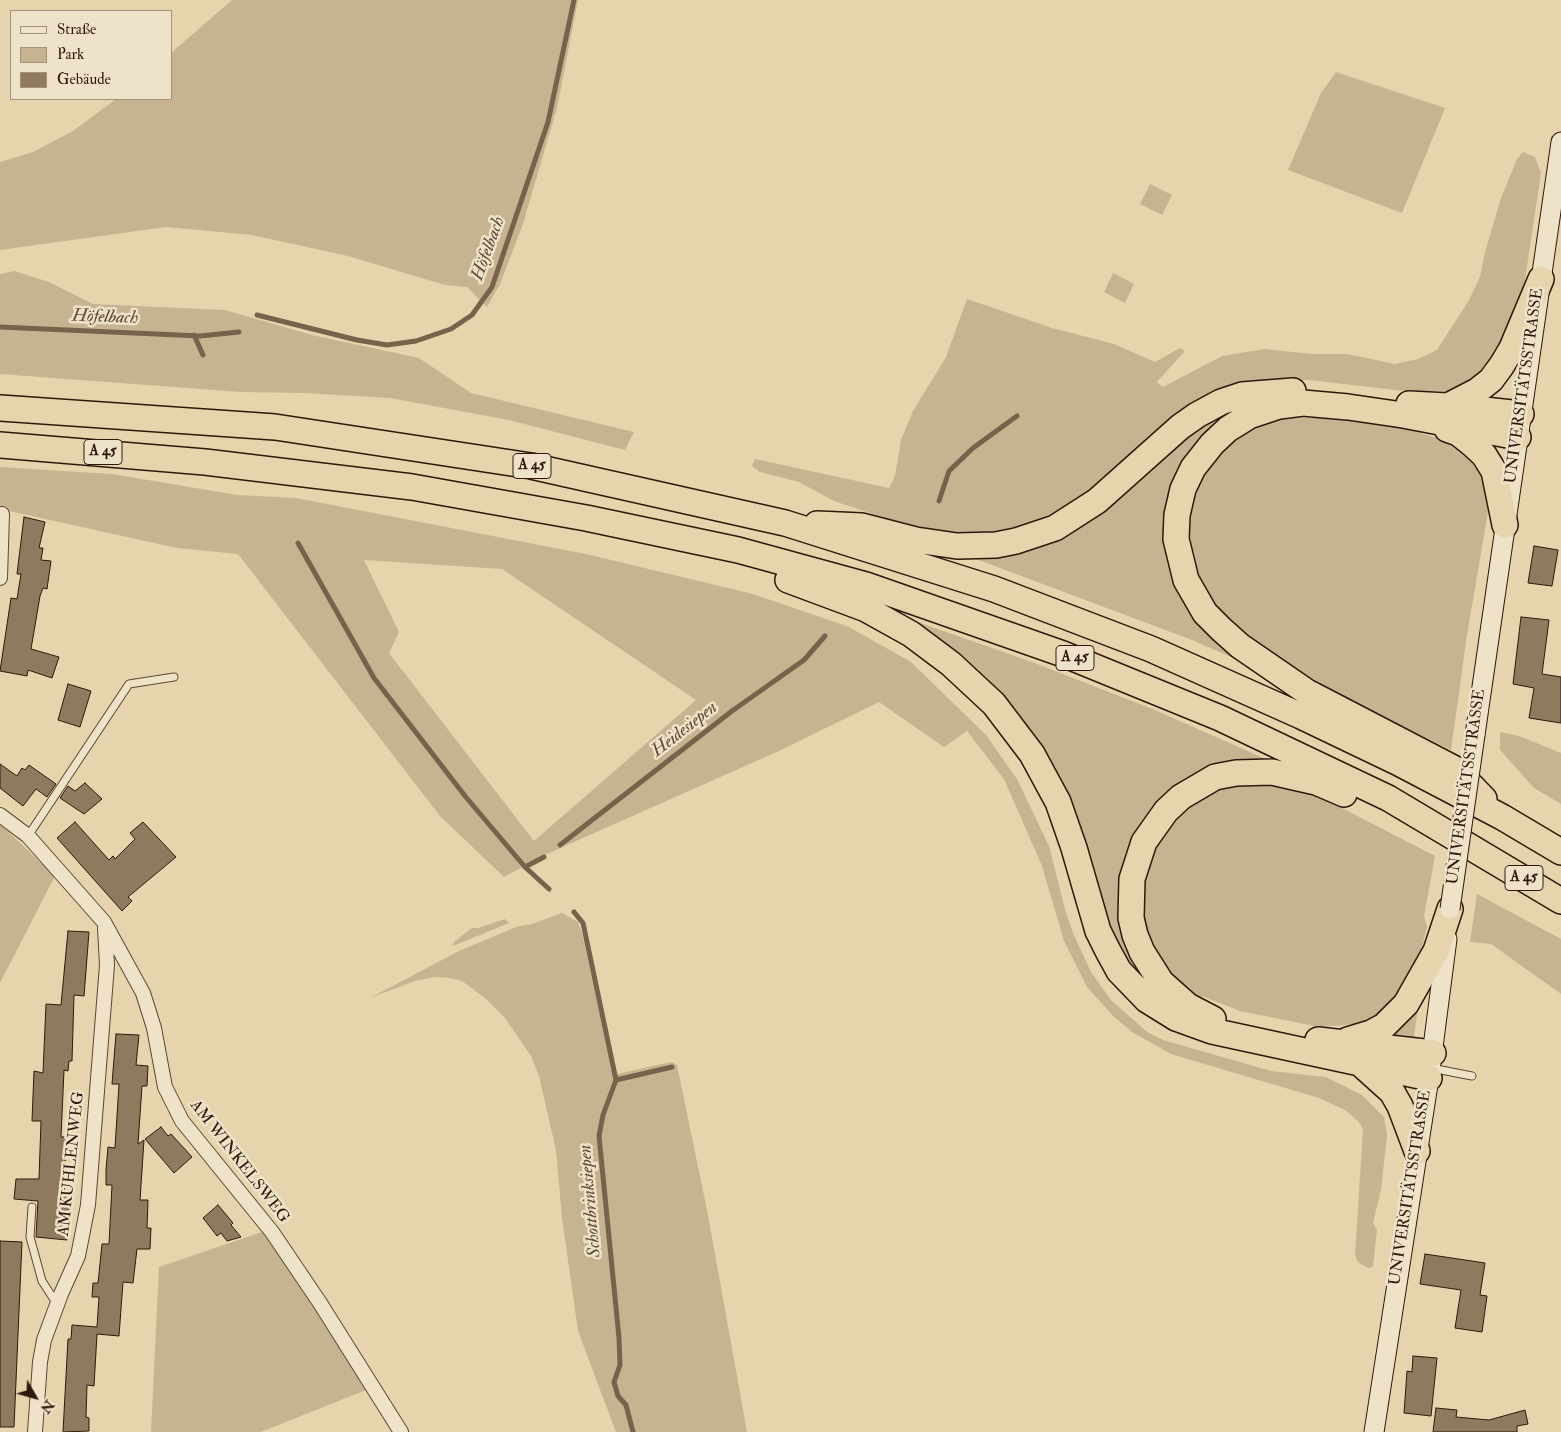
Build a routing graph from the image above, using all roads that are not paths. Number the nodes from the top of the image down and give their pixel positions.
1 (1561, 142) edge
2 (1541, 279) junction
3 (1448, 406) junction
4 (0, 408) edge
5 (1426, 420) junction
6 (1520, 425) junction
7 (0, 445) edge
8 (2, 514) dead end
9 (785, 523) junction
10 (1505, 525) junction
11 (636, 528) junction
12 (0, 578) edge
13 (174, 677) dead end
14 (0, 815) edge
15 (1502, 816) junction
16 (28, 836) junction
17 (1561, 852) edge
18 (1488, 856) junction
19 (1561, 901) edge
20 (1450, 909) junction
21 (104, 922) junction
22 (1339, 1042) junction
23 (1360, 1064) junction
24 (1431, 1067) junction
25 (1472, 1076) dead end
26 (1417, 1151) junction
27 (32, 1207) dead end
28 (57, 1304) junction
29 (35, 1432) edge
30 (401, 1432) edge
31 (1374, 1432) edge

1 - 2 main road, UNIVERSITÄTSSTRASSE
2 - 3 highway
2 - 6 main road, UNIVERSITÄTSSTRASSE
3 - 6 highway
3 - 9 highway
4 - 9 highway, A 45
5 - 6 highway
5 - 10 highway
5 - 15 highway
6 - 10 main road, UNIVERSITÄTSSTRASSE
7 - 11 highway, A 45
8 - 12 street
9 - 15 highway, A 45
10 - 20 main road, UNIVERSITÄTSSTRASSE, bridge
11 - 18 highway, A 45
11 - 23 highway
13 - 16 lane
14 - 16 street, AM WINKELSWEG
15 - 17 highway, A 45
16 - 21 street, AM WINKELSWEG
18 - 19 highway, A 45
18 - 22 highway
20 - 22 highway
20 - 24 main road, UNIVERSITÄTSSTRASSE
21 - 28 street, AM KUHLENWEG
21 - 30 street, AM WINKELSWEG
22 - 24 highway
23 - 24 highway
23 - 26 highway
24 - 25 lane
24 - 26 main road, UNIVERSITÄTSSTRASSE
26 - 31 main road, UNIVERSITÄTSSTRASSE
27 - 28 lane
28 - 29 street, AM KUHLENWEG

